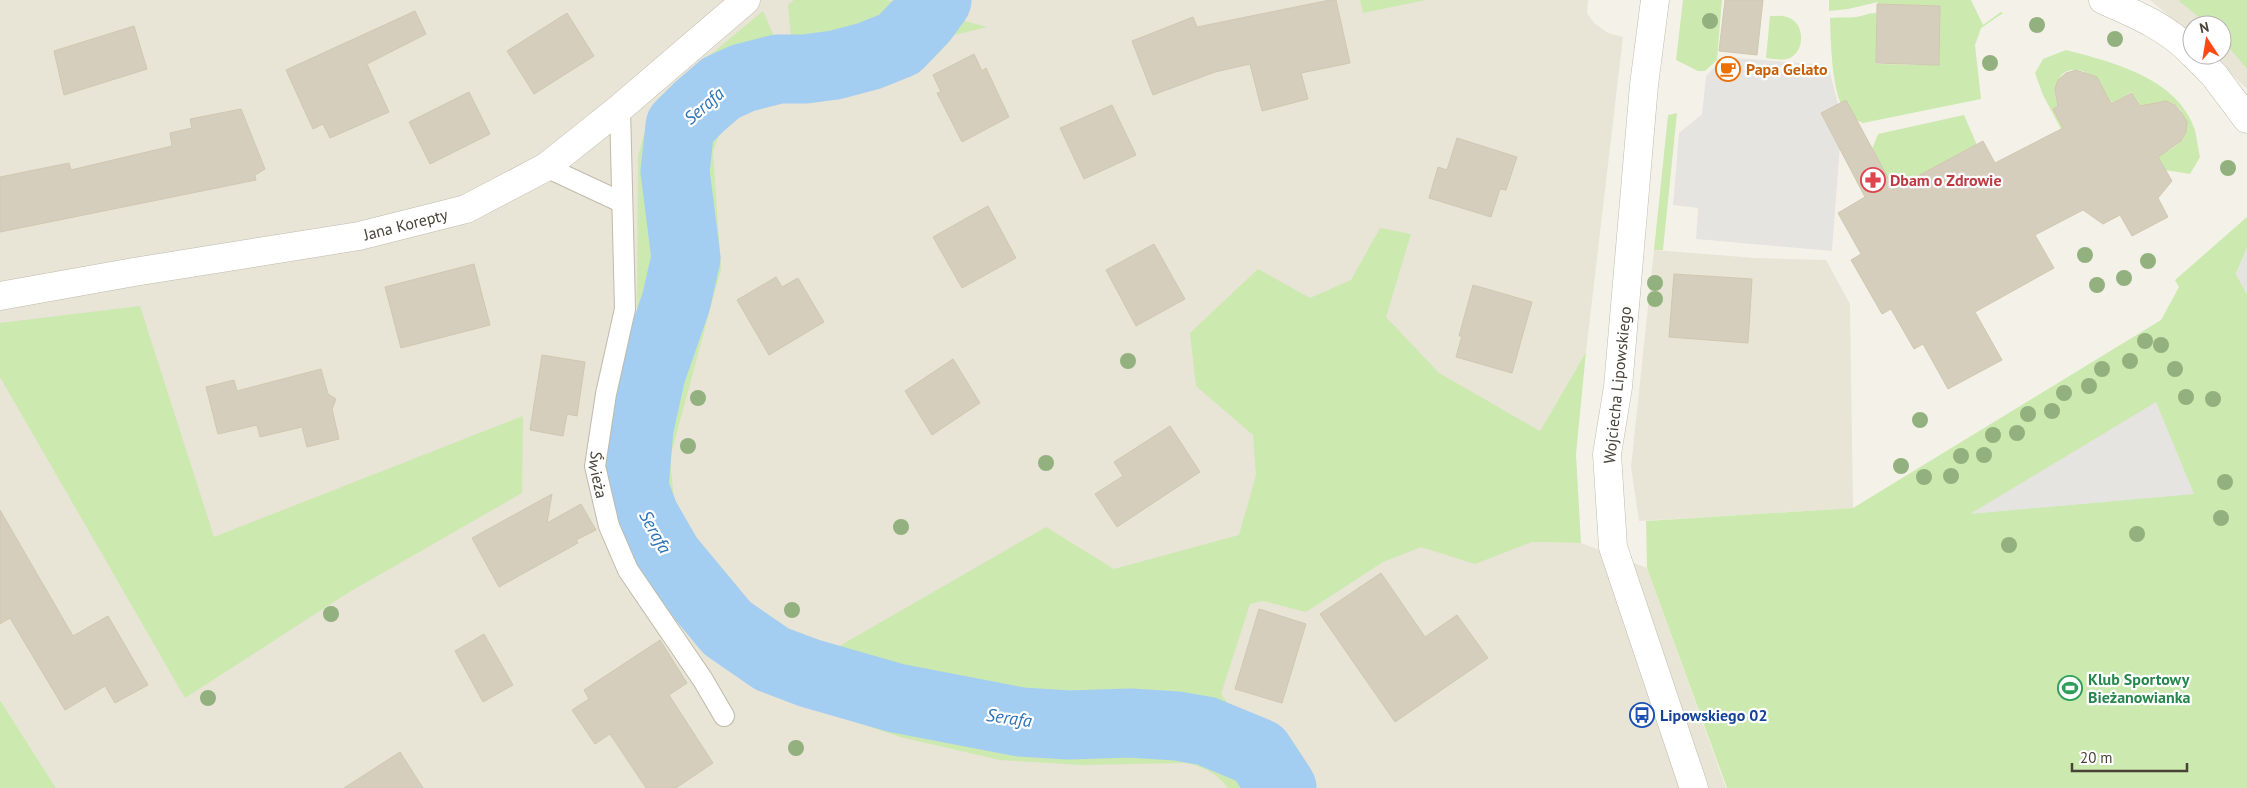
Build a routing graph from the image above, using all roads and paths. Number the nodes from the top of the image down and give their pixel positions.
1 (746, 0) edge
2 (1655, 0) edge
3 (2103, 0) edge
4 (2143, 8) edge
5 (2182, 45) edge
6 (2204, 65) edge
7 (620, 108) junction
8 (2247, 119) edge
9 (546, 167) junction
10 (621, 202) junction
11 (0, 296) edge
12 (724, 716) dead end
13 (1694, 788) edge

1 - 7 street, Jana Korepty
2 - 13 street, Wojciecha Lipowskiego
3 - 4 street
4 - 5 street
6 - 8 street
7 - 9 street, Jana Korepty
7 - 10 lane, Świeża
9 - 10 lane
9 - 11 street, Jana Korepty
10 - 12 lane, Świeża

